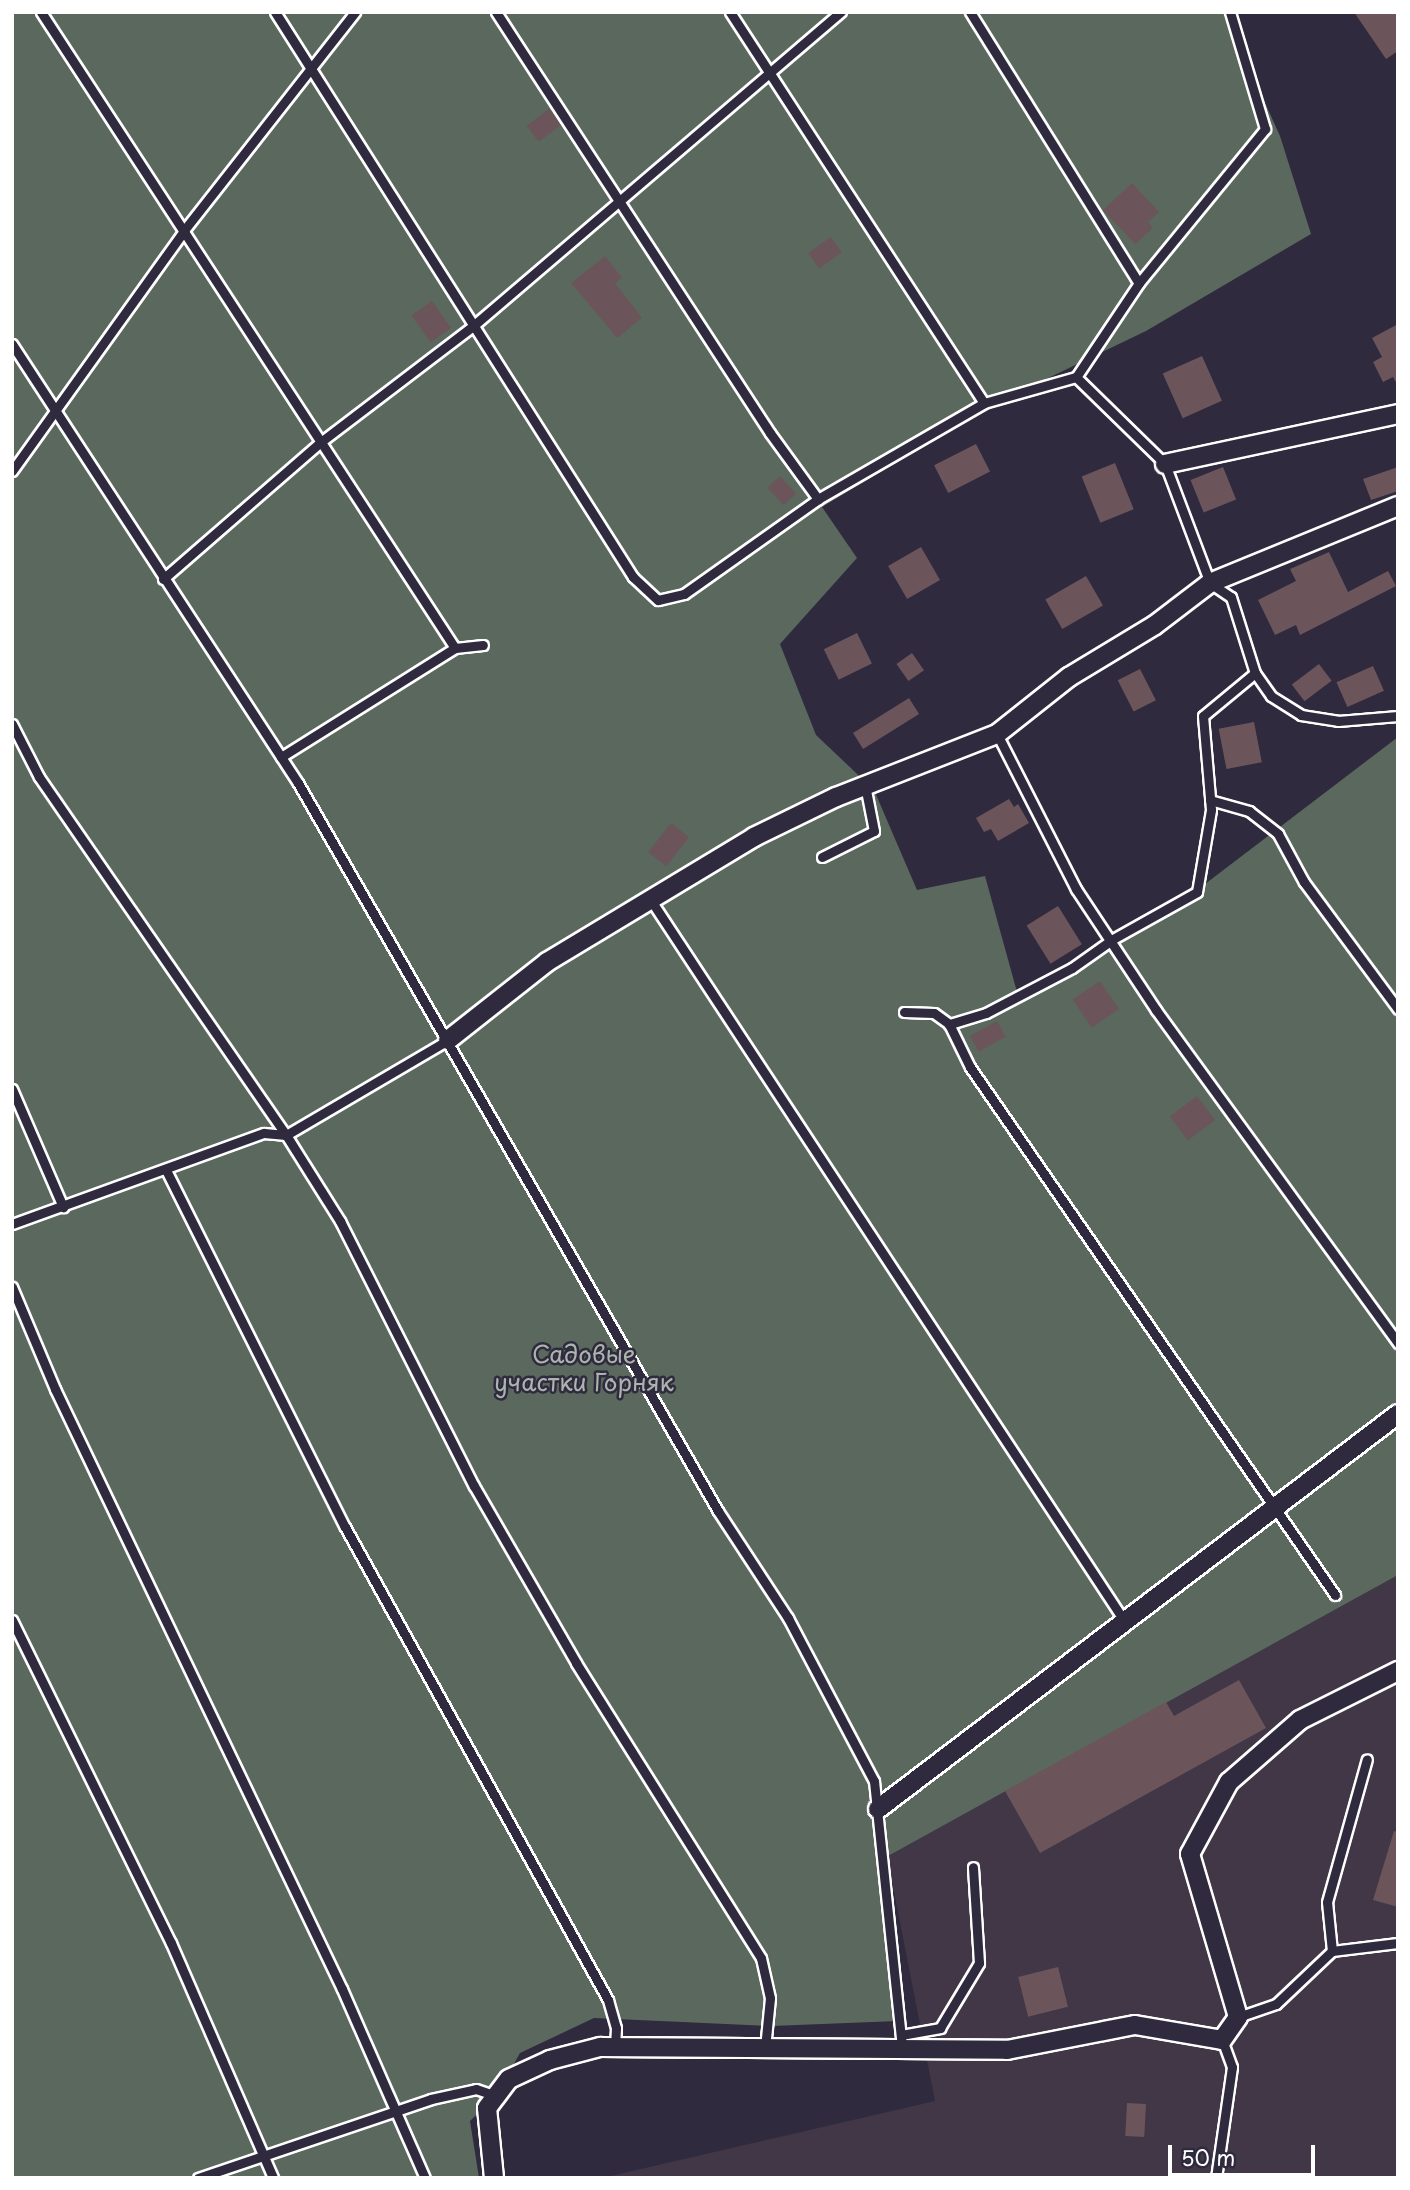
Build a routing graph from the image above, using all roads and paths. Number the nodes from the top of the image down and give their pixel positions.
1 (41, 12) edge
2 (275, 12) edge
3 (355, 12) edge
4 (496, 12) edge
5 (730, 12) edge
6 (841, 12) edge
7 (970, 12) edge
8 (1230, 12) edge
9 (312, 68) junction
10 (769, 72) junction
11 (621, 201) junction
12 (184, 229) junction
13 (1139, 283) junction
14 (473, 326) junction
15 (12, 344) edge
16 (1076, 377) junction
17 (984, 403) junction
18 (1398, 414) edge
19 (55, 416) junction
20 (323, 441) junction
21 (1165, 464) junction
22 (12, 471) edge
23 (818, 499) junction
24 (1398, 506) edge
25 (163, 579) junction
26 (1210, 583) junction
27 (483, 645) dead end
28 (455, 648) junction
29 (1255, 673) junction
30 (1398, 716) edge
31 (12, 724) edge
32 (997, 734) junction
33 (281, 757) junction
34 (865, 785) junction
35 (1210, 800) junction
36 (822, 857) dead end
37 (652, 902) junction
38 (1113, 939) junction
39 (1398, 1009) edge
40 (904, 1012) dead end
41 (949, 1024) junction
42 (448, 1040) junction
43 (12, 1088) edge
44 (286, 1135) junction
45 (166, 1170) junction
46 (64, 1207) junction
47 (12, 1224) edge
48 (12, 1287) edge
49 (1398, 1343) edge
50 (1398, 1414) edge
51 (1274, 1509) junction
52 (1335, 1595) dead end
53 (12, 1620) edge
54 (1126, 1623) junction
55 (1398, 1671) edge
56 (1367, 1759) dead end
57 (878, 1809) junction
58 (974, 1867) dead end
59 (1398, 1943) edge
60 (1332, 1951) junction
61 (1238, 2017) junction
62 (1222, 2040) junction
63 (902, 2042) junction
64 (615, 2047) junction
65 (765, 2048) junction
66 (496, 2096) junction
67 (397, 2110) junction
68 (262, 2155) junction
69 (198, 2178) edge
70 (273, 2178) edge
71 (425, 2178) edge
72 (494, 2178) edge
73 (1216, 2178) edge

1 - 12 lane
2 - 9 lane
3 - 9 lane
4 - 11 lane
5 - 10 lane
6 - 10 lane
7 - 13 lane
8 - 13 lane
9 - 12 lane
9 - 14 lane
10 - 11 lane
10 - 17 lane
11 - 14 lane
11 - 23 lane
12 - 19 lane
12 - 20 lane
13 - 16 lane
14 - 20 lane
14 - 23 lane
15 - 19 lane
16 - 17 lane
16 - 21 lane
17 - 23 lane
18 - 21 street
19 - 22 lane
19 - 25 lane
20 - 25 lane
20 - 28 lane
21 - 26 lane
24 - 26 street
25 - 33 lane
26 - 29 lane
26 - 32 street
27 - 28 lane
28 - 33 lane
29 - 30 lane
29 - 35 lane
31 - 44 lane
32 - 34 street
32 - 38 lane
33 - 42 lane
34 - 36 lane
34 - 37 street
35 - 38 lane
35 - 39 lane
37 - 42 street
37 - 54 lane
38 - 41 lane
38 - 49 lane
40 - 41 lane
41 - 51 lane
42 - 44 lane
42 - 57 lane
43 - 46 lane
44 - 45 lane
44 - 65 lane
45 - 46 lane
45 - 64 lane
46 - 47 lane
48 - 67 lane
50 - 51 street
51 - 52 lane
51 - 54 street
53 - 68 lane
54 - 57 street
55 - 61 street
56 - 60 lane
57 - 63 lane
58 - 63 lane
59 - 60 lane
60 - 61 lane
61 - 62 street
62 - 63 street
62 - 73 lane
63 - 65 street
64 - 65 street
64 - 66 street
66 - 67 lane
66 - 72 street
67 - 68 lane
67 - 71 lane
68 - 69 lane
68 - 70 lane

